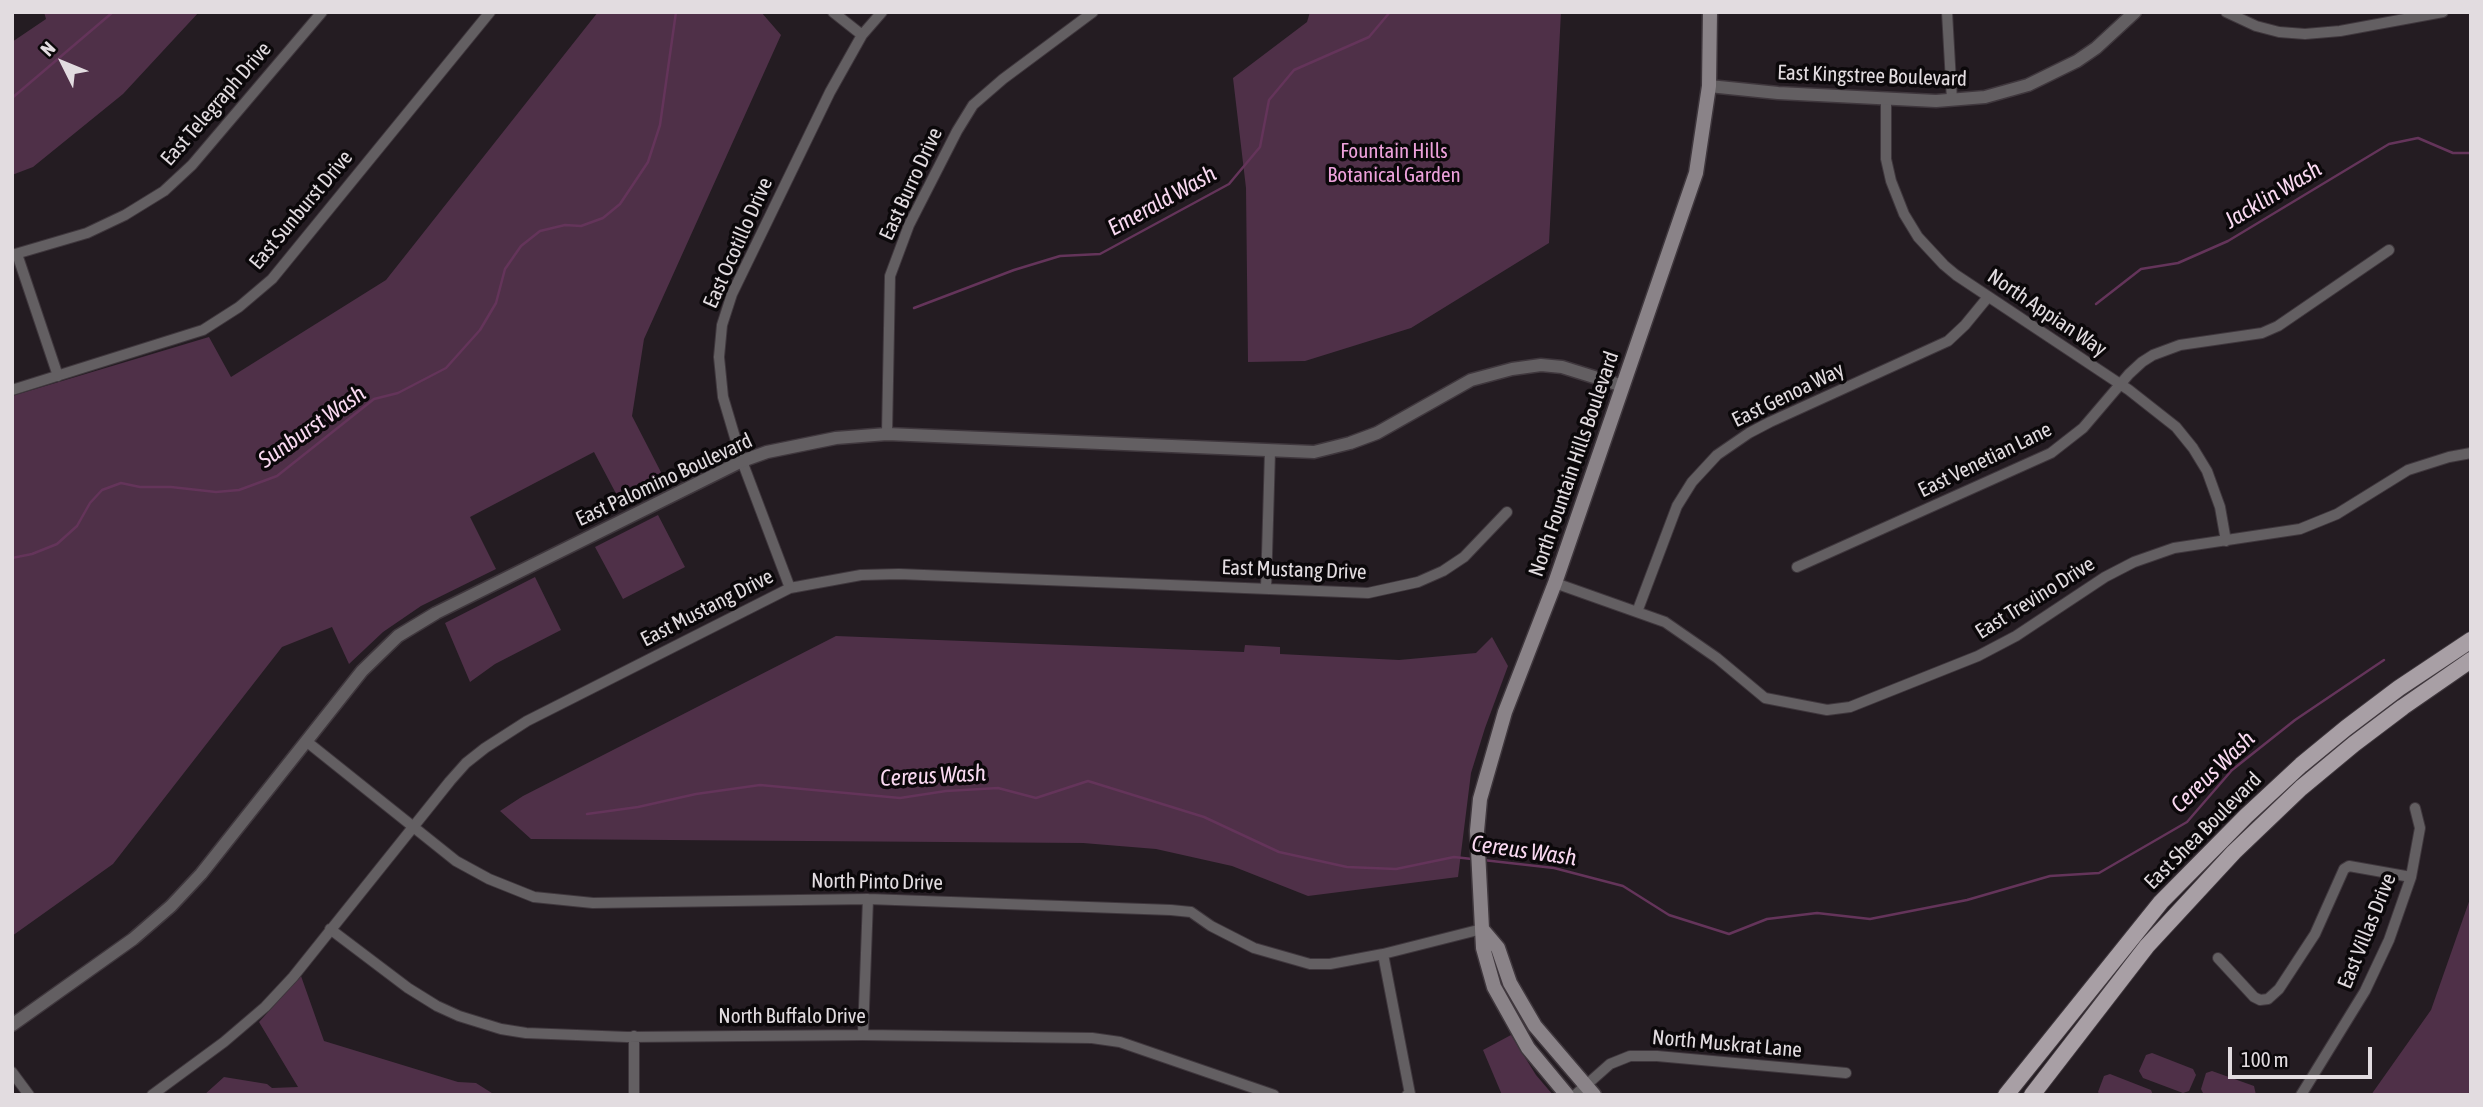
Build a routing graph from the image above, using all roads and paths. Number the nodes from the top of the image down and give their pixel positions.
1 (322, 12) edge
2 (490, 12) edge
3 (833, 12) edge
4 (882, 12) edge
5 (1093, 12) edge
6 (1710, 12) edge
7 (1947, 12) edge
8 (2135, 12) edge
9 (2226, 12) edge
10 (2443, 12) edge
11 (862, 35) junction
12 (1709, 86) junction
13 (1886, 98) junction
14 (1952, 100) junction
15 (2389, 250) dead end
16 (14, 255) edge
17 (1988, 297) junction
18 (58, 376) junction
19 (2120, 384) junction
20 (1623, 386) junction
21 (12, 390) edge
22 (887, 434) junction
23 (1270, 451) junction
24 (2471, 453) edge
25 (742, 461) junction
26 (1507, 512) dead end
27 (2226, 541) junction
28 (1797, 567) dead end
29 (1555, 583) junction
30 (790, 588) junction
31 (1266, 589) junction
32 (1637, 612) junction
33 (2471, 640) edge
34 (2471, 660) edge
35 (2352, 724) junction
36 (2363, 737) junction
37 (306, 740) junction
38 (2415, 808) dead end
39 (412, 826) junction
40 (2411, 877) junction
41 (869, 899) junction
42 (330, 929) junction
43 (1482, 929) junction
44 (1383, 954) junction
45 (2218, 958) dead end
46 (12, 1025) edge
47 (863, 1035) junction
48 (634, 1037) junction
49 (12, 1072) edge
50 (1846, 1073) dead end
51 (1585, 1092) edge
52 (1408, 1094) edge
53 (29, 1095) edge
54 (152, 1095) edge
55 (634, 1095) edge
56 (1274, 1095) edge
57 (1567, 1095) edge
58 (2006, 1095) edge
59 (2032, 1095) edge
60 (2301, 1095) edge

1 - 16 street, East Telegraph Drive
2 - 18 street, East Sunburst Drive
3 - 11 street
4 - 11 street, East Ocotillo Drive
5 - 22 street, East Burro Drive
6 - 12 main road, North Fountain Hills Boulevard
7 - 14 street
8 - 14 street, East Kingstree Boulevard
9 - 10 street
11 - 25 street, East Ocotillo Drive
12 - 13 street, East Kingstree Boulevard
12 - 20 main road, North Fountain Hills Boulevard
13 - 14 street, East Kingstree Boulevard
13 - 17 street, North Appian Way
15 - 19 street, East Venetian Lane
16 - 18 street
17 - 19 street, North Appian Way
17 - 32 street, East Genoa Way
18 - 21 street, East Sunburst Drive
19 - 27 street, North Appian Way
19 - 28 street, East Venetian Lane
20 - 23 street, East Palomino Boulevard
20 - 29 main road, North Fountain Hills Boulevard
22 - 23 street, East Palomino Boulevard
22 - 25 street, East Palomino Boulevard
23 - 31 street
24 - 27 street, East Trevino Drive
25 - 30 street, East Ocotillo Drive
25 - 37 street, East Palomino Boulevard
26 - 31 street, East Mustang Drive
27 - 32 street, East Trevino Drive
29 - 32 street, East Trevino Drive
29 - 43 main road, North Fountain Hills Boulevard
30 - 31 street, East Mustang Drive
30 - 39 street, East Mustang Drive
33 - 35 main road, East Shea Boulevard
34 - 36 main road, East Shea Boulevard
35 - 36 main road
35 - 58 main road, East Shea Boulevard
36 - 59 main road, East Shea Boulevard
37 - 39 street, North Pinto Drive
37 - 46 street, East Palomino Boulevard
38 - 40 street, East Villas Drive
39 - 41 street, North Pinto Drive
39 - 42 street, East Mustang Drive
40 - 45 street
40 - 60 street, East Villas Drive
41 - 44 street, North Pinto Drive
41 - 47 street
42 - 48 street, North Buffalo Drive
42 - 54 street, East Mustang Drive
43 - 44 street, North Pinto Drive
43 - 51 main road
43 - 57 main road, North Fountain Hills Boulevard
44 - 52 street
47 - 48 street, North Buffalo Drive
47 - 56 street, North Buffalo Drive
48 - 55 street
49 - 53 street
50 - 51 street, North Muskrat Lane

